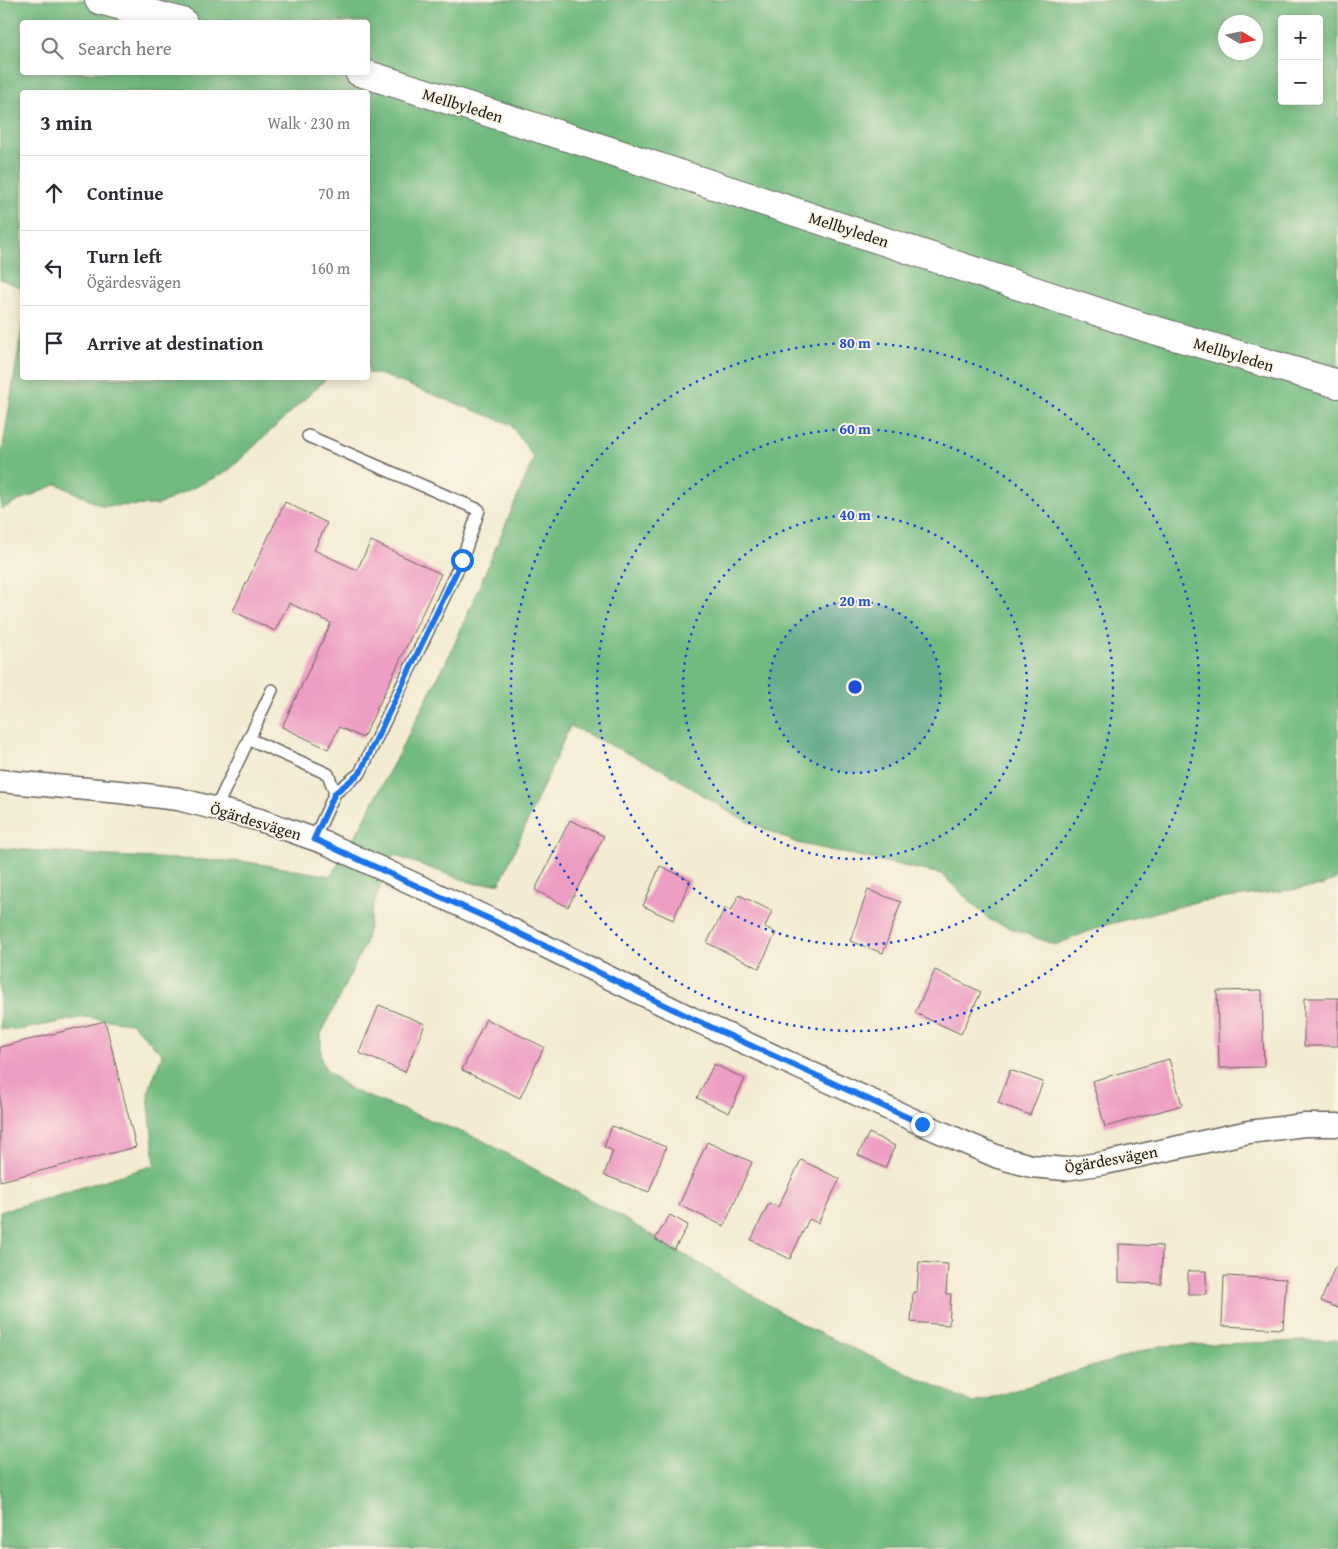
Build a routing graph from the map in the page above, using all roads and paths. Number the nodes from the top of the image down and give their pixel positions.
1 (99, 0) edge
2 (175, 20) edge
3 (370, 75) edge
4 (1338, 384) edge
5 (308, 436) dead end
6 (272, 690) dead end
7 (249, 739) junction
8 (0, 781) edge
9 (335, 793) junction
10 (216, 808) junction
11 (314, 839) junction
12 (1338, 1125) edge

1 - 2 main road
3 - 4 main road, Mellbyleden
5 - 9 lane
6 - 7 lane
7 - 9 lane
7 - 10 lane
8 - 10 street, Ögärdesvägen
9 - 11 lane
10 - 11 street, Ögärdesvägen
11 - 12 street, Ögärdesvägen

